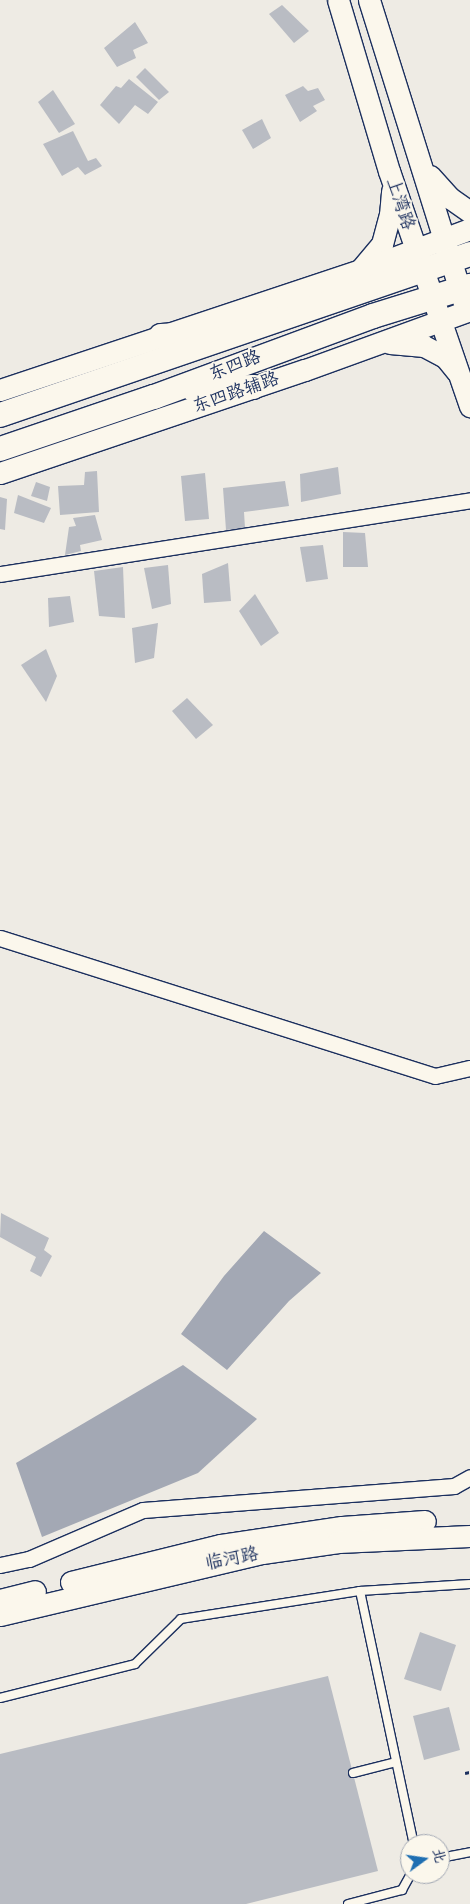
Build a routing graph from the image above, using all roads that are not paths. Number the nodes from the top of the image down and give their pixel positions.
1 (338, 0) edge
2 (369, 0) edge
3 (422, 162) junction
4 (389, 171) junction
5 (470, 212) edge
6 (470, 229) edge
7 (456, 251) edge
8 (419, 259) junction
9 (361, 270) junction
10 (433, 297) junction
11 (317, 304) junction
12 (467, 304) edge
13 (441, 320) junction
14 (241, 331) junction
15 (161, 336) junction
16 (372, 346) junction
17 (461, 379) junction
18 (253, 387) junction
19 (0, 390) edge
20 (174, 390) junction
21 (470, 406) edge
22 (0, 416) edge
23 (0, 450) edge
24 (0, 473) edge
25 (470, 500) edge
26 (0, 574) edge
27 (0, 938) edge
28 (470, 1068) edge
29 (470, 1477) edge
30 (470, 1522) edge
31 (470, 1536) edge
32 (0, 1565) edge
33 (470, 1584) edge
34 (360, 1592) junction
35 (0, 1600) edge
36 (0, 1615) edge
37 (0, 1698) edge
38 (396, 1762) junction
39 (353, 1773) dead end
40 (412, 1834) edge
41 (470, 1852) edge
42 (450, 1856) edge
43 (405, 1884) edge
44 (348, 1904) edge

1 - 4 main road, 上湾路
2 - 3 main road, 上湾路
3 - 5 main road
3 - 7 main road, 上湾路
4 - 8 main road, 上湾路
4 - 9 main road
6 - 7 main road
7 - 8 main road, 东四路
7 - 12 main road, 上湾路
8 - 9 main road
8 - 10 main road, 上湾路
8 - 11 main road, 东四路
9 - 11 main road
9 - 15 main road
10 - 12 main road, 东四路
10 - 13 main road, 上湾路
10 - 20 main road, 东四路
11 - 14 main road, 东四路
12 - 13 main road, 东四路辅路
13 - 16 main road, 东四路辅路
13 - 17 main road, 上湾路
14 - 15 main road
14 - 22 main road, 东四路
15 - 19 main road
16 - 17 main road
16 - 18 main road, 东四路辅路
17 - 21 main road, 上湾路
18 - 20 main road
18 - 24 main road, 东四路辅路
20 - 23 main road, 东四路
25 - 26 street
27 - 28 street
29 - 32 street
30 - 35 main road, 临河路
31 - 36 main road, 临河路
33 - 34 lane
34 - 37 lane
34 - 38 lane
38 - 39 lane
38 - 40 lane
41 - 42 lane
43 - 44 lane

